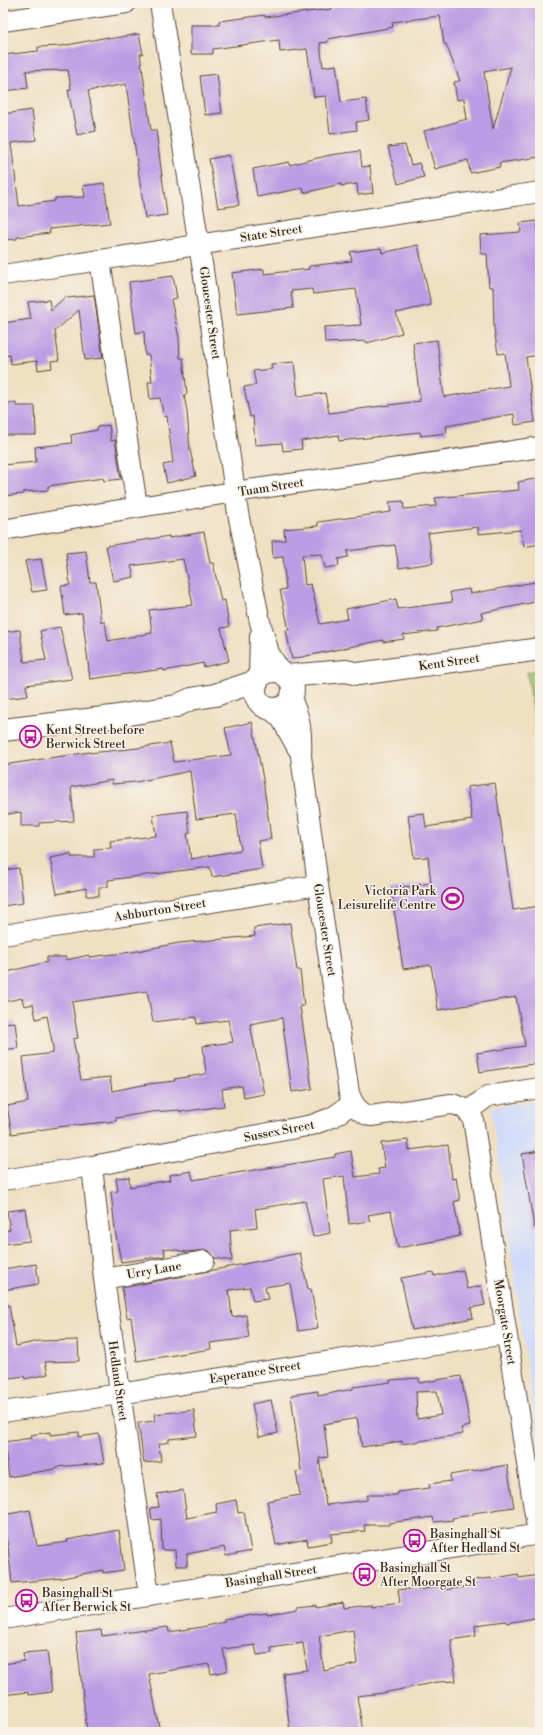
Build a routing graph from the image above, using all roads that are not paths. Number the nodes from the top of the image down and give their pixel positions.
1 (126, 3) edge
2 (160, 3) edge
3 (3, 21) edge
4 (540, 192) edge
5 (199, 244) junction
6 (100, 260) junction
7 (3, 275) edge
8 (540, 447) edge
9 (236, 492) junction
10 (137, 506) junction
11 (3, 530) edge
12 (260, 622) junction
13 (540, 650) edge
14 (258, 680) junction
15 (287, 685) junction
16 (265, 705) junction
17 (176, 706) junction
18 (3, 730) edge
19 (301, 756) junction
20 (318, 885) junction
21 (3, 935) edge
22 (540, 1088) edge
23 (353, 1103) junction
24 (468, 1111) junction
25 (92, 1166) junction
26 (3, 1180) edge
27 (204, 1261) dead end
28 (104, 1279) junction
29 (506, 1334) junction
30 (120, 1393) junction
31 (3, 1412) edge
32 (539, 1534) edge
33 (149, 1595) junction
34 (3, 1619) edge

1 - 3 street
2 - 5 street, Gloucester Street
4 - 5 street, State Street
5 - 6 street, State Street
5 - 9 street, Gloucester Street
6 - 7 street, State Street
6 - 10 street
8 - 9 street, Tuam Street
9 - 10 street, Tuam Street
9 - 12 street, Gloucester Street
10 - 11 street, Tuam Street
12 - 14 street, Gloucester Street
12 - 15 street, Gloucester Street
13 - 15 main road, Kent Street
14 - 15 main road
14 - 16 main road
14 - 17 main road
15 - 16 main road
15 - 19 street, Gloucester Street
16 - 17 main road
16 - 19 street, Gloucester Street
17 - 18 main road
19 - 20 street, Gloucester Street
20 - 21 street, Ashburton Street
20 - 23 street, Gloucester Street
22 - 24 street
23 - 24 street
23 - 25 street, Sussex Street
24 - 29 street, Moorgate Street
25 - 26 street, Sussex Street
25 - 28 street, Hedland Street
27 - 28 street, Urry Lane
28 - 30 street, Hedland Street
29 - 30 street, Esperance Street
29 - 32 street, Moorgate Street
30 - 31 street, Esperance Street
30 - 33 street, Hedland Street
32 - 33 street, Basinghall Street
33 - 34 street, Basinghall Street

